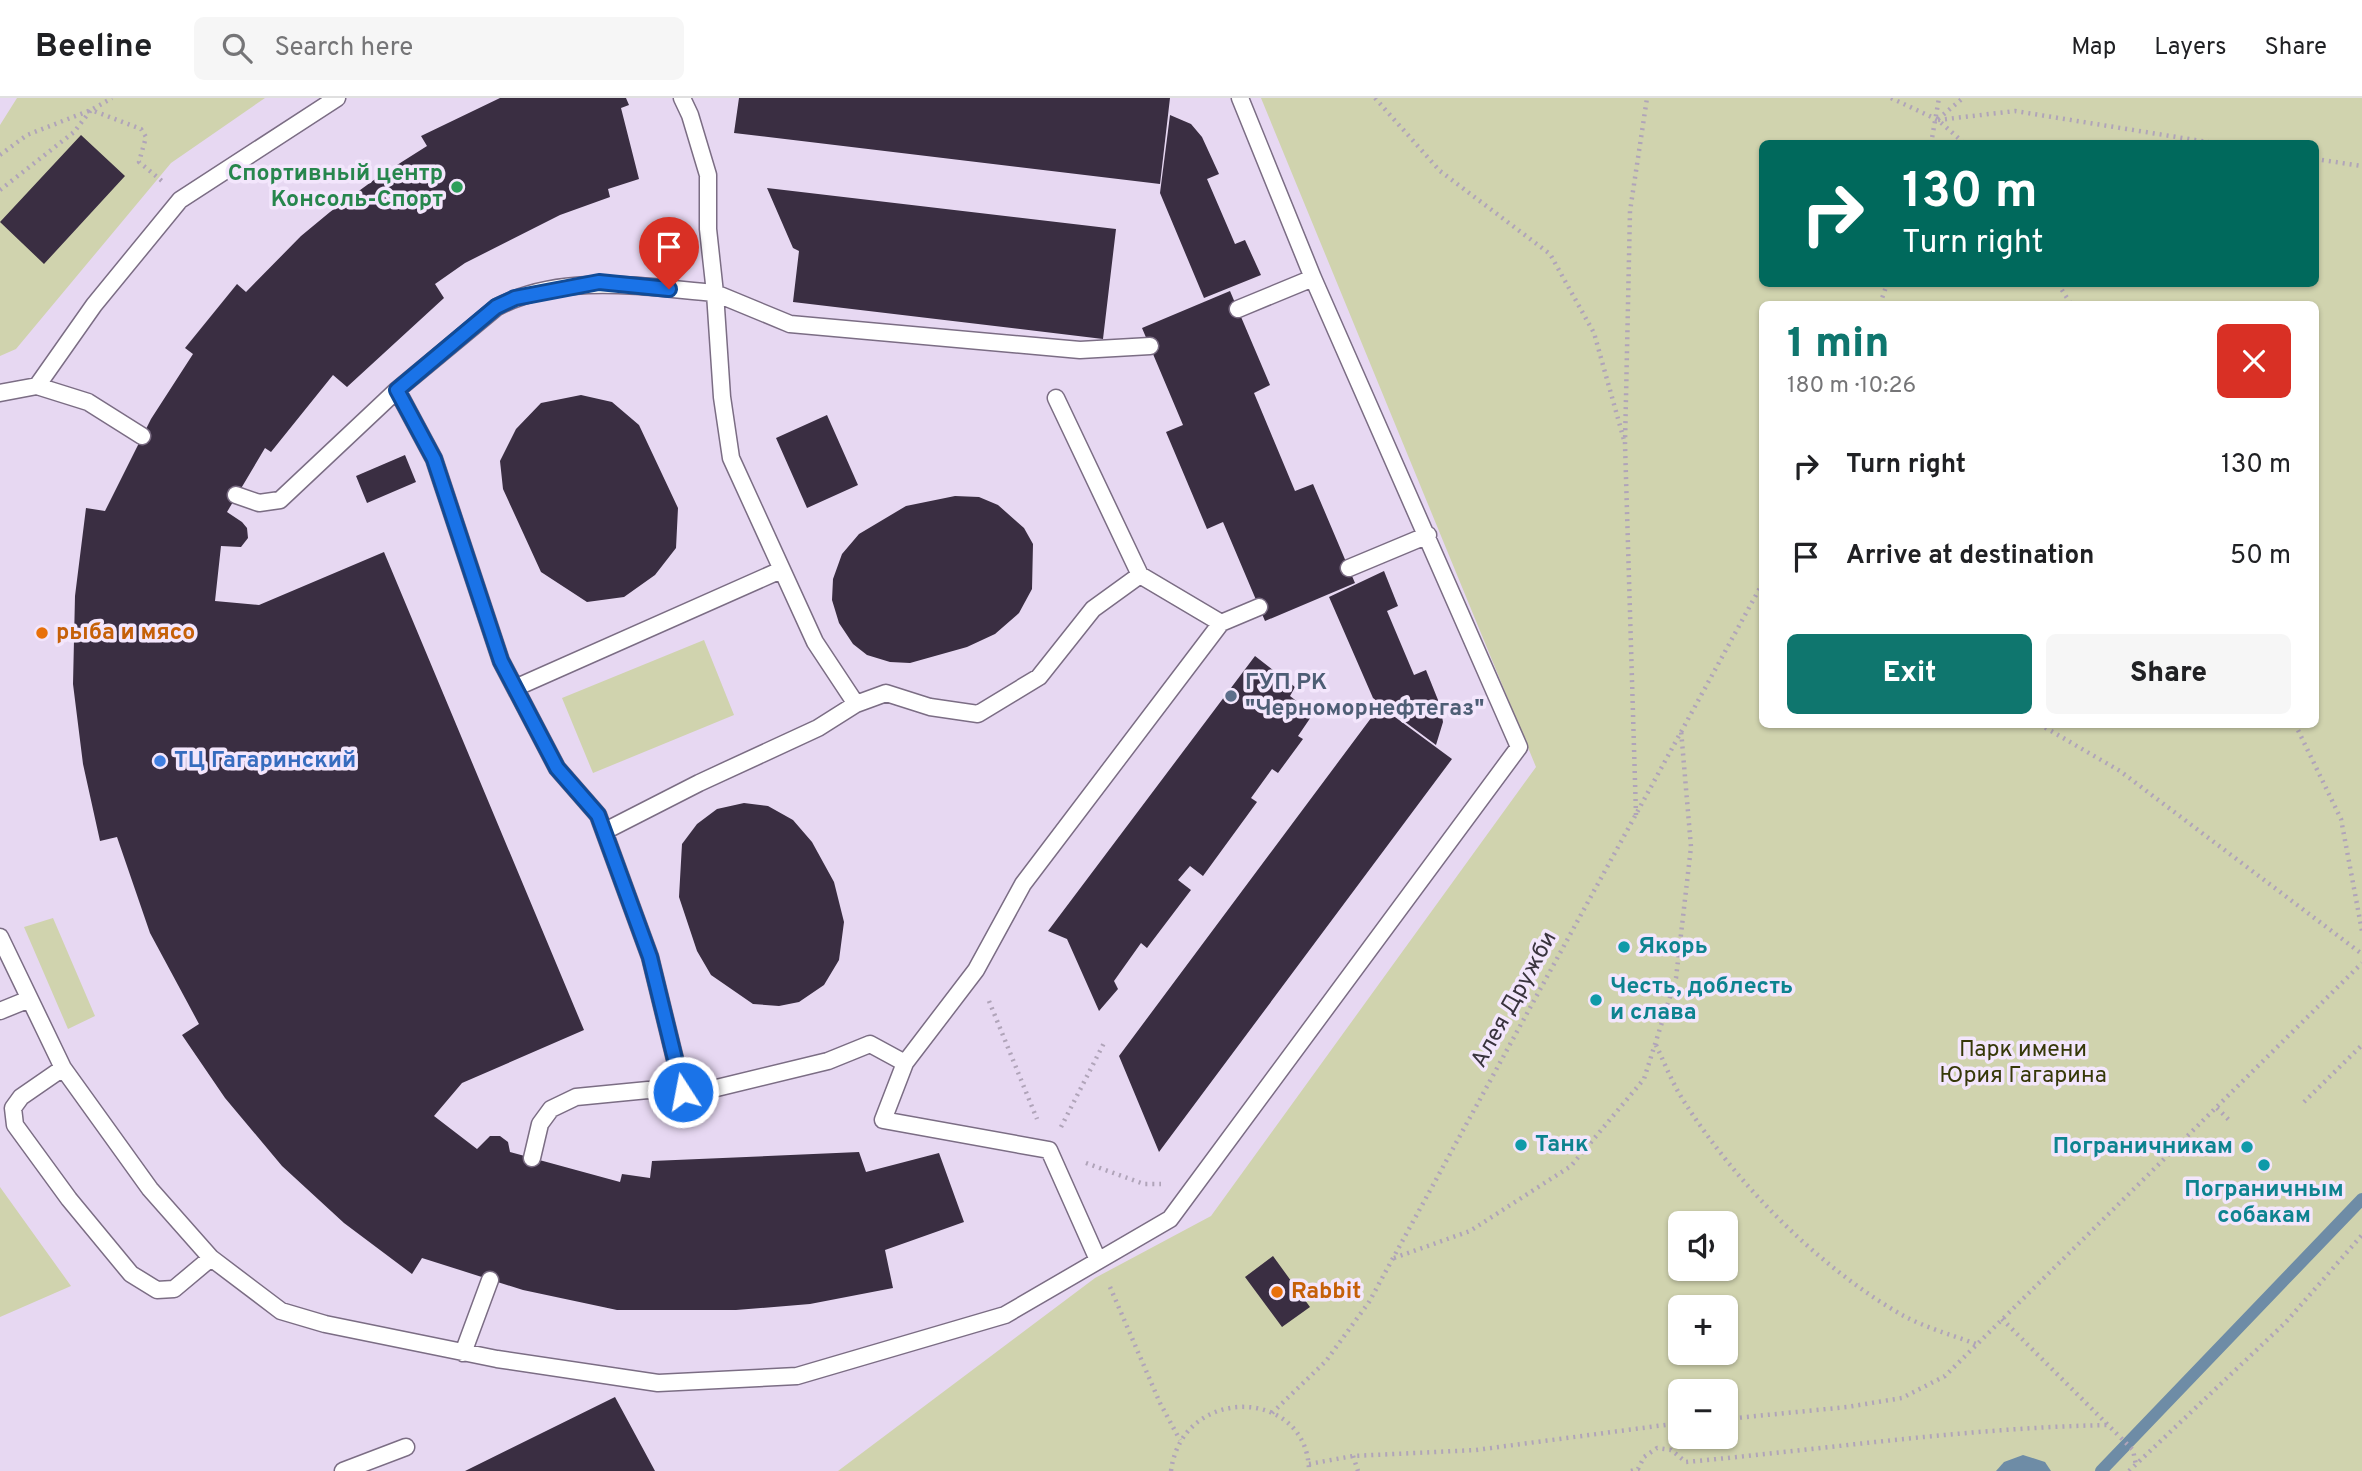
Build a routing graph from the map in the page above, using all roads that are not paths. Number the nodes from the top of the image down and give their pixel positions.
1 (337, 98) edge
2 (682, 98) edge
3 (1240, 98) edge
4 (1313, 278) junction
5 (715, 293) junction
6 (1238, 309) dead end
7 (1150, 346) dead end
8 (37, 386) junction
9 (397, 390) junction
10 (0, 393) edge
11 (1056, 398) dead end
12 (142, 436) dead end
13 (236, 495) dead end
14 (1428, 535) junction
15 (1349, 568) dead end
16 (781, 570) junction
17 (1140, 575) junction
18 (1259, 607) dead end
19 (1221, 623) junction
20 (515, 688) junction
21 (856, 704) junction
22 (605, 831) junction
23 (1, 942) edge
24 (27, 1000) junction
25 (0, 1012) edge
26 (905, 1063) junction
27 (62, 1068) junction
28 (683, 1092) junction
29 (533, 1158) dead end
30 (211, 1258) junction
31 (1098, 1260) junction
32 (490, 1280) dead end
33 (463, 1353) junction
34 (406, 1447) dead end
35 (343, 1471) edge

1 - 8 lane
2 - 5 lane
3 - 4 lane
4 - 6 lane
4 - 14 lane
5 - 7 lane
5 - 9 lane
5 - 16 lane
8 - 10 lane
8 - 12 lane
9 - 13 lane
9 - 20 lane
11 - 17 lane
14 - 15 lane
14 - 31 lane
16 - 20 lane
16 - 21 lane
17 - 19 lane
17 - 21 lane
18 - 19 lane
19 - 26 lane
20 - 22 lane
21 - 22 lane
22 - 28 lane
23 - 24 lane
24 - 25 lane
24 - 27 lane
26 - 28 lane
26 - 31 lane
27 - 30 lane
27 - 30 lane
28 - 29 lane
30 - 33 lane
31 - 33 lane
32 - 33 lane
34 - 35 lane

